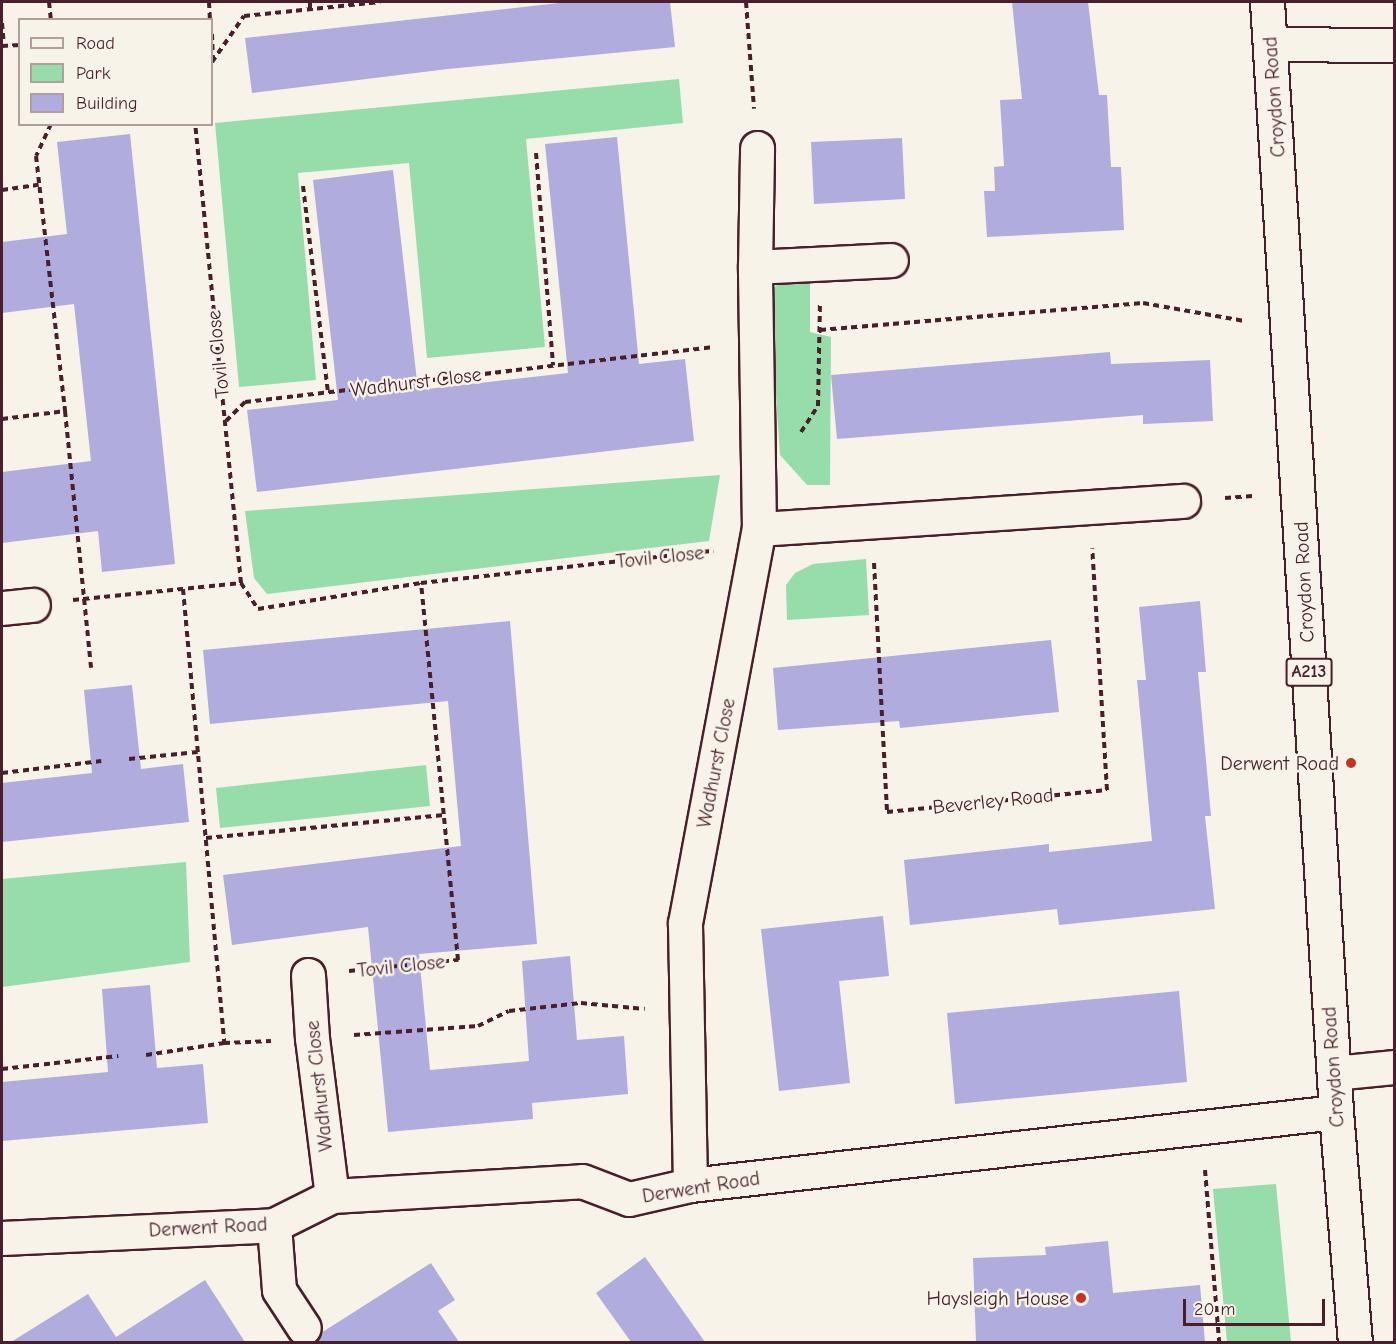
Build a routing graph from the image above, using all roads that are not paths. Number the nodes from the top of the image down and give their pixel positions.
1 (1267, 2) edge
2 (1270, 44) junction
3 (1395, 45) edge
4 (757, 148) road end
5 (891, 260) dead end
6 (755, 267) junction
7 (1183, 501) road end
8 (758, 538) junction
9 (308, 975) road end
10 (1395, 1067) edge
11 (1334, 1073) junction
12 (1336, 1112) junction
13 (690, 1185) junction
14 (332, 1196) junction
15 (274, 1225) junction
16 (2, 1238) edge
17 (304, 1328) dead end
18 (1355, 1342) edge

1 - 2 street, Croydon Road / A213
2 - 3 street
2 - 11 street, Croydon Road / A213
4 - 6 street, Wadhurst Close
5 - 6 street
6 - 8 street, Wadhurst Close
7 - 8 street
8 - 13 street, Wadhurst Close
9 - 14 street, Wadhurst Close
10 - 11 street
11 - 12 street, Croydon Road / A213
12 - 13 street, Derwent Road
12 - 18 street, Croydon Road / A213
13 - 14 street, Derwent Road
14 - 15 street, Derwent Road
15 - 16 street, Derwent Road
15 - 17 street

